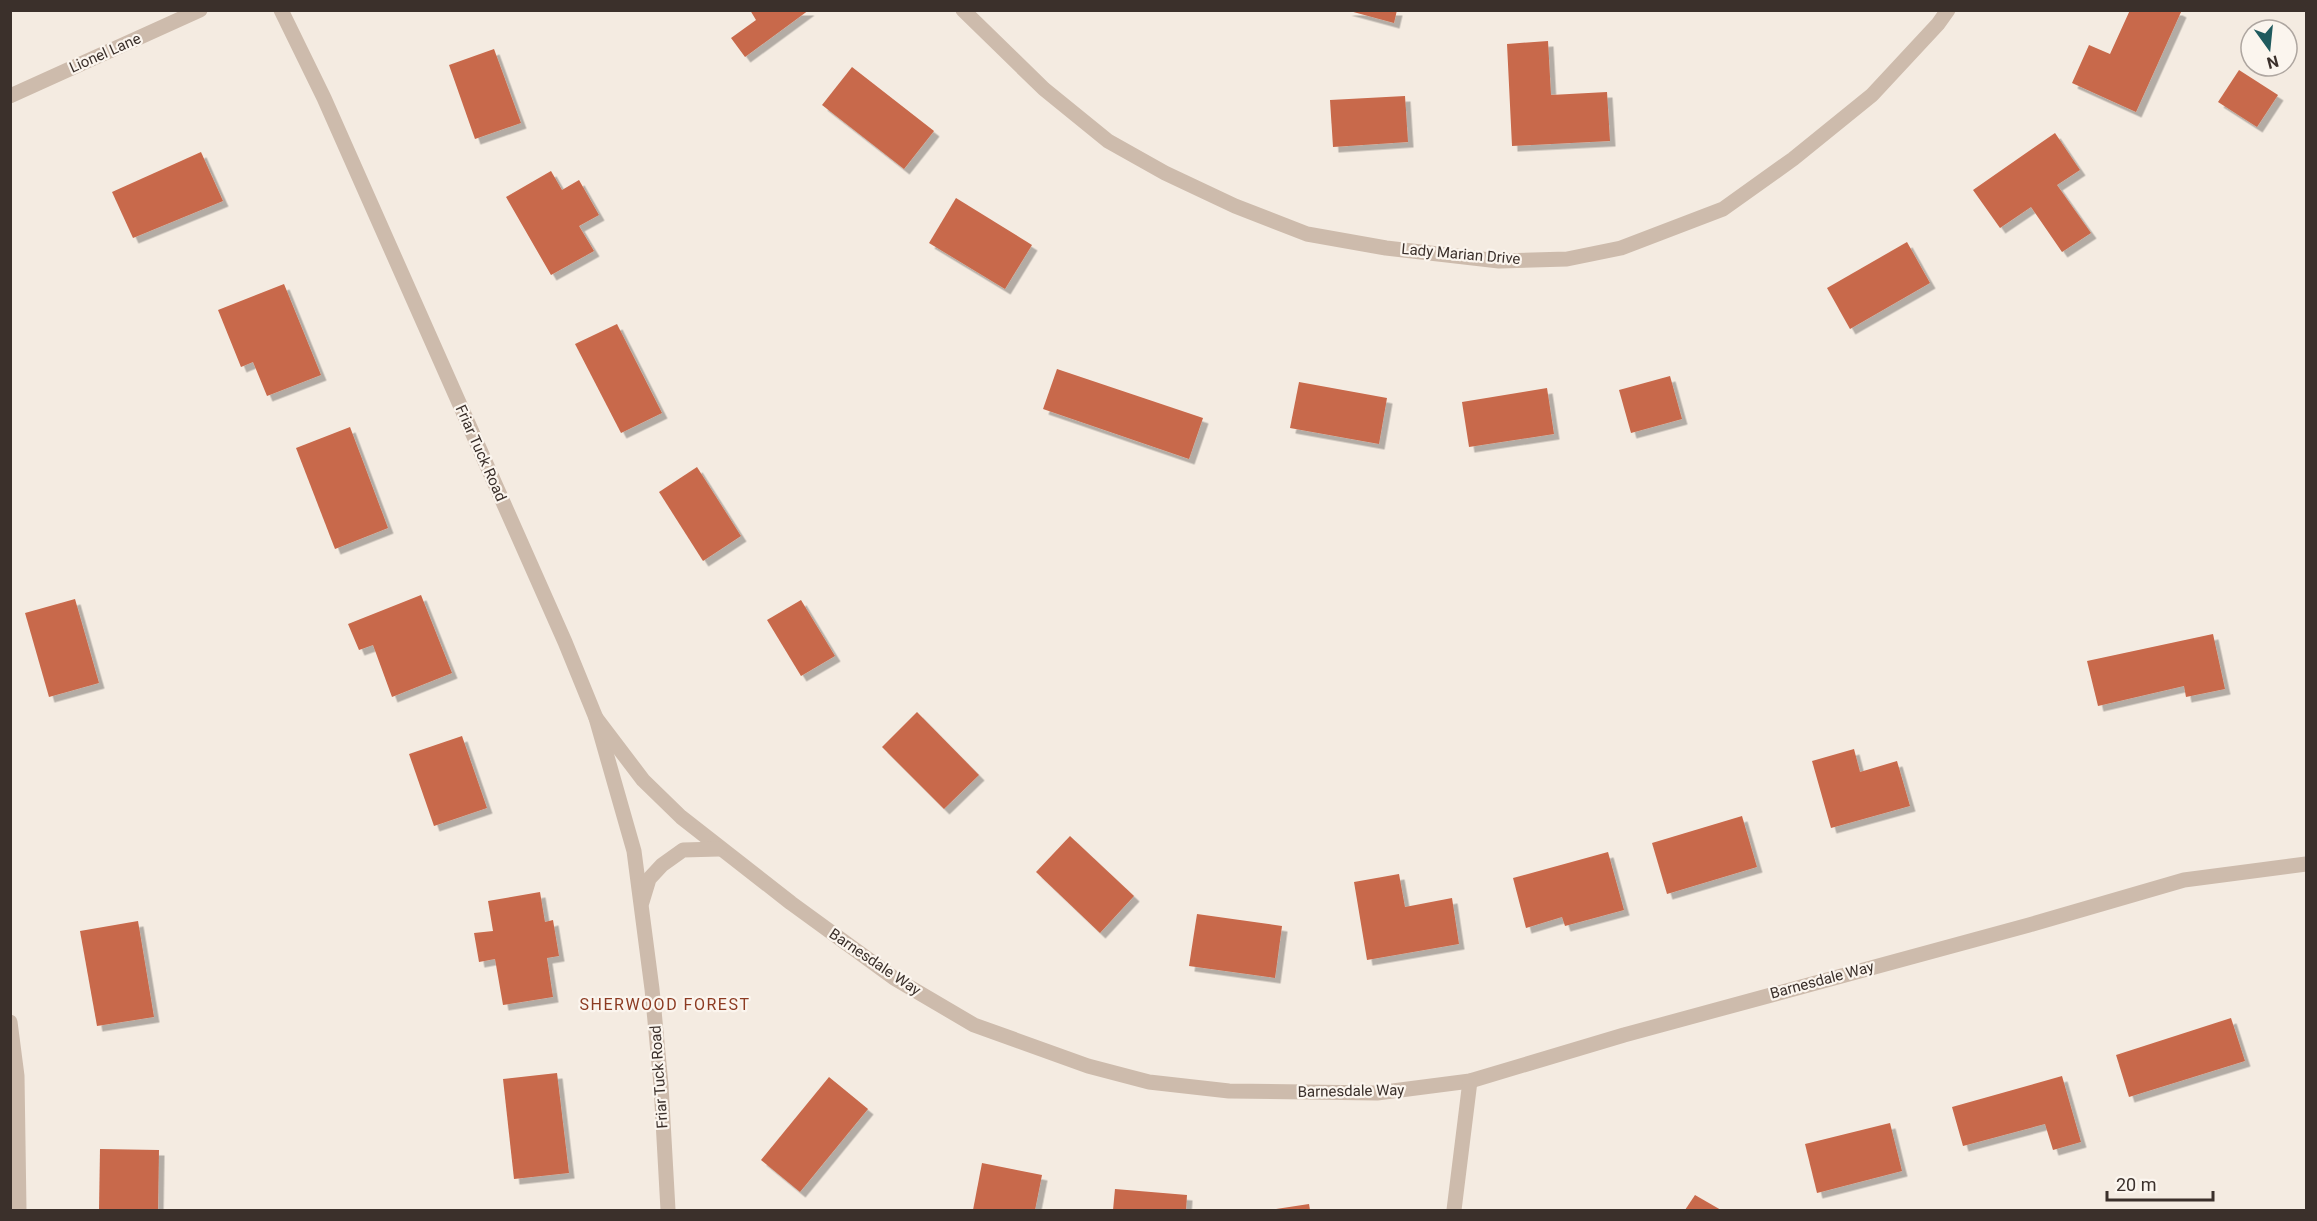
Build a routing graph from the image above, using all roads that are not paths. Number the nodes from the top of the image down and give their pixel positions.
1 (200, 10) edge
2 (281, 10) edge
3 (963, 10) edge
4 (1948, 10) edge
5 (10, 96) edge
6 (596, 718) junction
7 (719, 849) junction
8 (2307, 864) edge
9 (640, 908) junction
10 (10, 1022) edge
11 (1470, 1081) junction
12 (19, 1210) edge
13 (668, 1210) edge
14 (1455, 1210) edge

1 - 5 street, Lionel Lane
2 - 6 street, Friar Tuck Road
3 - 4 street, Lady Marian Drive
6 - 7 street, Barnesdale Way
6 - 9 street, Friar Tuck Road
7 - 9 street, Friar Tuck Road
7 - 11 street, Barnesdale Way
8 - 11 street, Barnesdale Way
9 - 13 street, Friar Tuck Road
10 - 12 street
11 - 14 street

